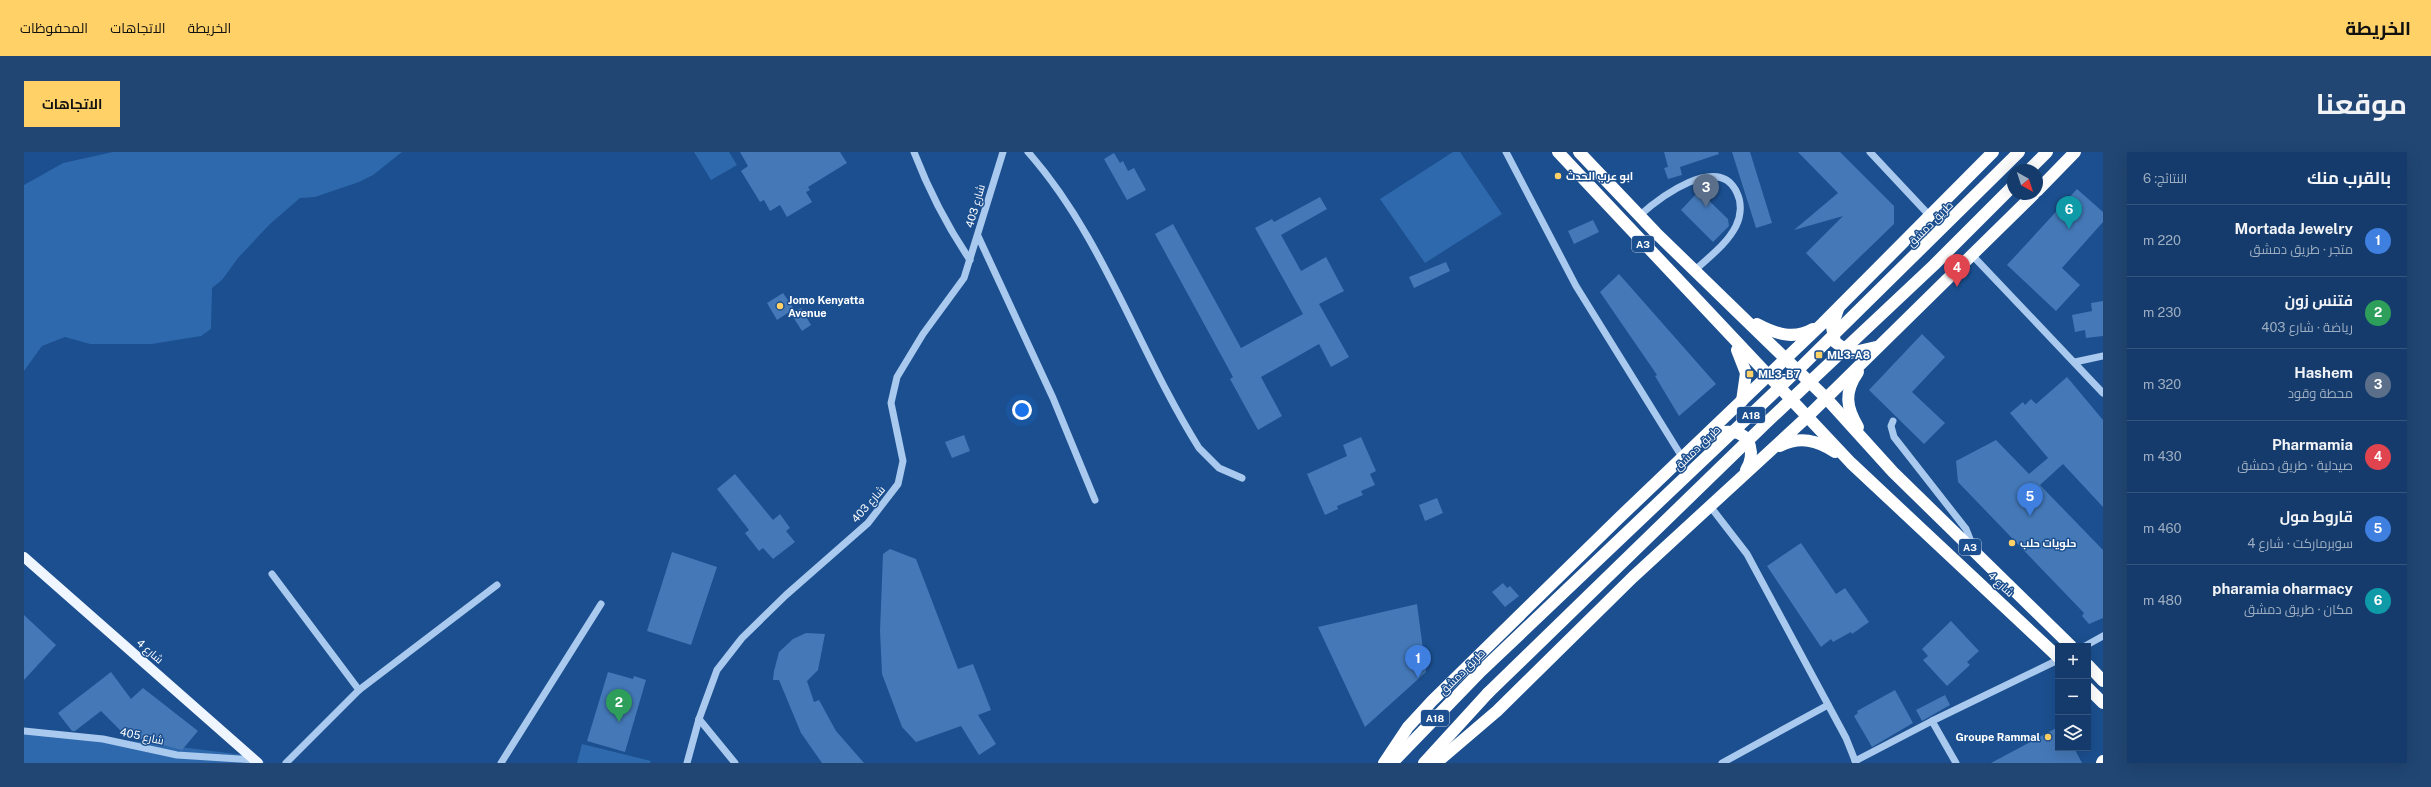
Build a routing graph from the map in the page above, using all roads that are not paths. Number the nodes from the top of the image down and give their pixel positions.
1 (914, 152) edge
2 (1003, 152) edge
3 (1028, 152) edge
4 (1506, 152) edge
5 (1558, 152) edge
6 (1579, 152) edge
7 (1870, 152) edge
8 (1993, 152) edge
9 (2019, 152) edge
10 (2047, 152) edge
11 (2075, 152) edge
12 (2035, 164) edge
13 (2043, 185) edge
14 (2007, 192) edge
15 (2028, 200) edge
16 (1929, 215) junction
17 (1639, 216) junction
18 (978, 236) junction
19 (1973, 256) junction
20 (970, 260) junction
21 (1694, 271) junction
22 (1841, 305) junction
23 (1746, 318) junction
24 (1823, 323) junction
25 (1728, 335) junction
26 (1881, 345) junction
27 (2103, 356) edge
28 (1786, 358) junction
29 (1867, 358) junction
30 (2075, 362) junction
31 (1768, 376) junction
32 (2103, 393) edge
33 (1826, 398) junction
34 (1742, 402) junction
35 (1807, 417) junction
36 (1893, 421) dead end
37 (1707, 435) junction
38 (1869, 447) junction
39 (1770, 451) junction
40 (1682, 457) junction
41 (1852, 463) junction
42 (1742, 476) junction
43 (1242, 478) dead end
44 (1094, 500) dead end
45 (1710, 506) junction
46 (1974, 551) junction
47 (24, 557) edge
48 (272, 574) dead end
49 (497, 585) dead end
50 (601, 604) dead end
51 (2103, 636) edge
52 (2067, 643) edge
53 (2090, 643) edge
54 (2055, 655) edge
55 (2055, 660) edge
56 (2091, 668) edge
57 (2103, 681) edge
58 (359, 690) junction
59 (2091, 691) edge
60 (2101, 701) edge
61 (1828, 705) junction
62 (2103, 711) edge
63 (699, 719) junction
64 (1932, 721) junction
65 (24, 730) edge
66 (257, 762) edge
67 (1856, 762) edge
68 (286, 763) edge
69 (501, 763) edge
70 (687, 763) edge
71 (735, 763) edge
72 (1384, 763) edge
73 (1392, 763) edge
74 (1424, 763) edge
75 (1436, 763) edge
76 (1722, 763) edge
77 (1956, 763) edge

1 - 20 street
2 - 18 street, شارع 403
3 - 43 street
4 - 40 street
5 - 25 highway, A3
6 - 17 highway, A3
7 - 16 street
8 - 16 highway
9 - 73 highway, طريق دمشق / A18, bridge
10 - 12 highway
11 - 13 highway
14 - 74 highway, A18, bridge
15 - 19 highway
16 - 22 highway
17 - 21 highway, A3
17 - 21 street
18 - 20 street, شارع 403
18 - 44 street
19 - 26 highway
19 - 30 street
20 - 63 street, شارع 403
21 - 23 highway, A3
22 - 24 highway
22 - 26 highway
23 - 24 highway
23 - 28 highway, A3
24 - 28 highway
25 - 31 highway, A3
25 - 34 highway
26 - 29 highway
27 - 30 street
28 - 31 highway
28 - 33 highway, A3
29 - 33 highway
29 - 38 highway
30 - 32 street
31 - 34 highway
31 - 35 highway, A3
33 - 35 highway
33 - 38 highway, A3
34 - 37 highway
35 - 39 highway
35 - 41 highway, A3
36 - 46 street
37 - 40 highway
37 - 42 highway
38 - 46 highway, A3
39 - 41 highway
39 - 42 highway
40 - 72 highway
41 - 54 highway, شارع 4 / A3
42 - 45 highway
45 - 61 street
45 - 75 highway
46 - 52 highway, A3
47 - 66 main road, شارع 4
48 - 58 street
49 - 58 street
50 - 69 street
51 - 53 street
55 - 64 street
56 - 57 highway
58 - 68 street
59 - 60 highway
60 - 62 highway
61 - 67 street
61 - 76 street
63 - 70 street, شارع 403
63 - 71 street
64 - 67 street
64 - 77 street
65 - 66 street, شارع 405

